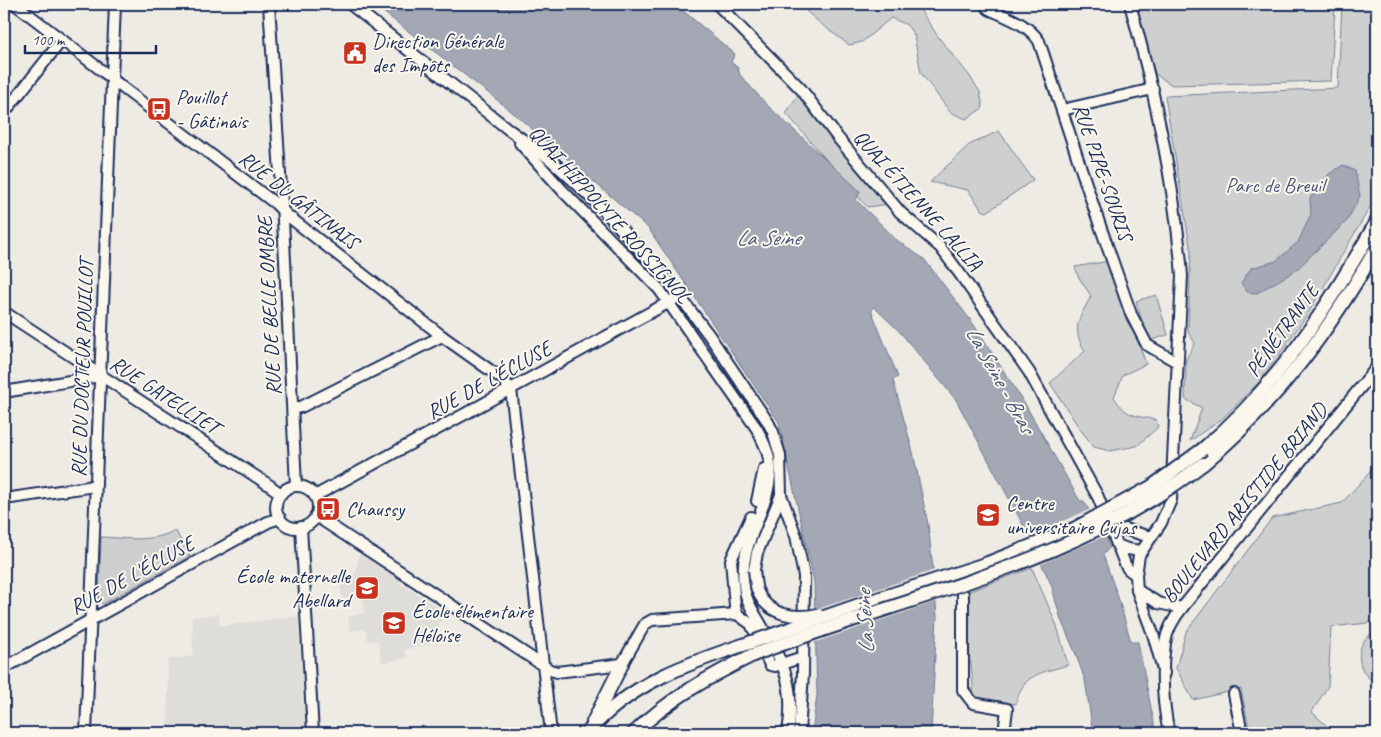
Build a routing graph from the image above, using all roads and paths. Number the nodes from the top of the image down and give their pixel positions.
1 (15, 4) edge
2 (115, 4) edge
3 (269, 4) edge
4 (350, 4) edge
5 (717, 4) edge
6 (984, 4) edge
7 (1130, 4) edge
8 (62, 40) junction
9 (112, 80) junction
10 (1153, 89) junction
11 (1062, 110) junction
12 (4, 112) edge
13 (508, 129) junction
14 (282, 210) junction
15 (1377, 221) edge
16 (1377, 246) edge
17 (680, 296) junction
18 (668, 302) junction
19 (4, 312) edge
20 (442, 336) junction
21 (1177, 362) junction
22 (1377, 367) edge
23 (100, 374) junction
24 (511, 389) junction
25 (4, 392) edge
26 (294, 408) junction
27 (765, 445) junction
28 (96, 484) junction
29 (296, 486) junction
30 (281, 494) junction
31 (781, 495) junction
32 (315, 496) junction
33 (4, 499) edge
34 (316, 516) junction
35 (280, 518) junction
36 (1108, 519) junction
37 (301, 527) junction
38 (1150, 537) junction
39 (1117, 544) junction
40 (1141, 551) junction
41 (1136, 575) junction
42 (1137, 590) junction
43 (964, 594) dead end
44 (856, 606) junction
45 (1182, 608) junction
46 (737, 614) junction
47 (91, 619) junction
48 (751, 649) junction
49 (803, 657) junction
50 (543, 664) junction
51 (622, 664) junction
52 (782, 664) junction
53 (4, 668) edge
54 (1164, 673) junction
55 (1234, 694) dead end
56 (587, 732) edge
57 (635, 732) edge
58 (86, 733) edge
59 (312, 733) edge
60 (551, 733) edge
61 (788, 733) edge
62 (799, 733) edge
63 (1004, 733) edge
64 (1169, 733) edge
65 (1242, 733) edge

1 - 8 street, RUE DU GÂTINAIS
2 - 9 street, RUE DU DOCTEUR POUILLOT
3 - 14 street, RUE DE BELLE OMBRE
4 - 13 street, QUAI HIPPOLYTE ROSSIGNOL
5 - 36 street, QUAI ÉTIENNE LALLIA
6 - 11 street, RUE PIPE-SOURIS
7 - 10 street
8 - 9 street, RUE DU GÂTINAIS
8 - 12 street
9 - 14 street, RUE DU GÂTINAIS
9 - 23 street, RUE DU DOCTEUR POUILLOT
10 - 11 street
10 - 21 street
11 - 21 street, RUE PIPE-SOURIS
13 - 17 street, QUAI HIPPOLYTE ROSSIGNOL
13 - 18 street, QUAI HIPPOLYTE ROSSIGNOL
14 - 20 street, RUE DU GÂTINAIS
14 - 26 street, RUE DE BELLE OMBRE
15 - 44 main road, PÉNÉTRANTE, bridge
16 - 48 main road, PÉNÉTRANTE, bridge
17 - 18 street, RUE DE L'ÉCLUSE
17 - 31 street, QUAI HIPPOLYTE ROSSIGNOL
18 - 24 street, RUE DE L'ÉCLUSE
18 - 27 street, QUAI HIPPOLYTE ROSSIGNOL
19 - 23 street, RUE GATELLIET
20 - 24 street, RUE DU GÂTINAIS
20 - 26 street
21 - 38 street
22 - 45 street, BOULEVARD ARISTIDE BRIAND
23 - 25 street
23 - 28 street, RUE DU DOCTEUR POUILLOT
23 - 30 street, RUE GATELLIET
24 - 32 street, RUE DE L'ÉCLUSE
24 - 50 street
26 - 29 street, RUE DE BELLE OMBRE
27 - 46 street
27 - 52 street, QUAI HIPPOLYTE ROSSIGNOL
28 - 33 street
28 - 47 street, RUE DU DOCTEUR POUILLOT
29 - 30 street
29 - 32 street
30 - 35 street
31 - 44 street, bridge
31 - 49 street, QUAI HIPPOLYTE ROSSIGNOL
32 - 34 street
34 - 37 street
34 - 50 street
35 - 37 street
35 - 47 street, RUE DE L'ÉCLUSE
36 - 38 street
36 - 39 street, QUAI ÉTIENNE LALLIA
37 - 59 street
38 - 40 street
39 - 40 street
39 - 41 street, QUAI ÉTIENNE LALLIA
40 - 41 street
41 - 42 street
42 - 45 street
42 - 54 street
43 - 63 street
44 - 48 main road, PÉNÉTRANTE, bridge
45 - 54 street, BOULEVARD ARISTIDE BRIAND
46 - 51 street
46 - 52 street
47 - 53 street, RUE DE L'ÉCLUSE
47 - 58 street, RUE DU DOCTEUR POUILLOT
48 - 56 main road
48 - 57 main road
49 - 52 street
49 - 62 street, QUAI HIPPOLYTE ROSSIGNOL
50 - 51 street
50 - 60 street
51 - 56 main road
52 - 61 street, QUAI HIPPOLYTE ROSSIGNOL
54 - 64 street
55 - 65 street

